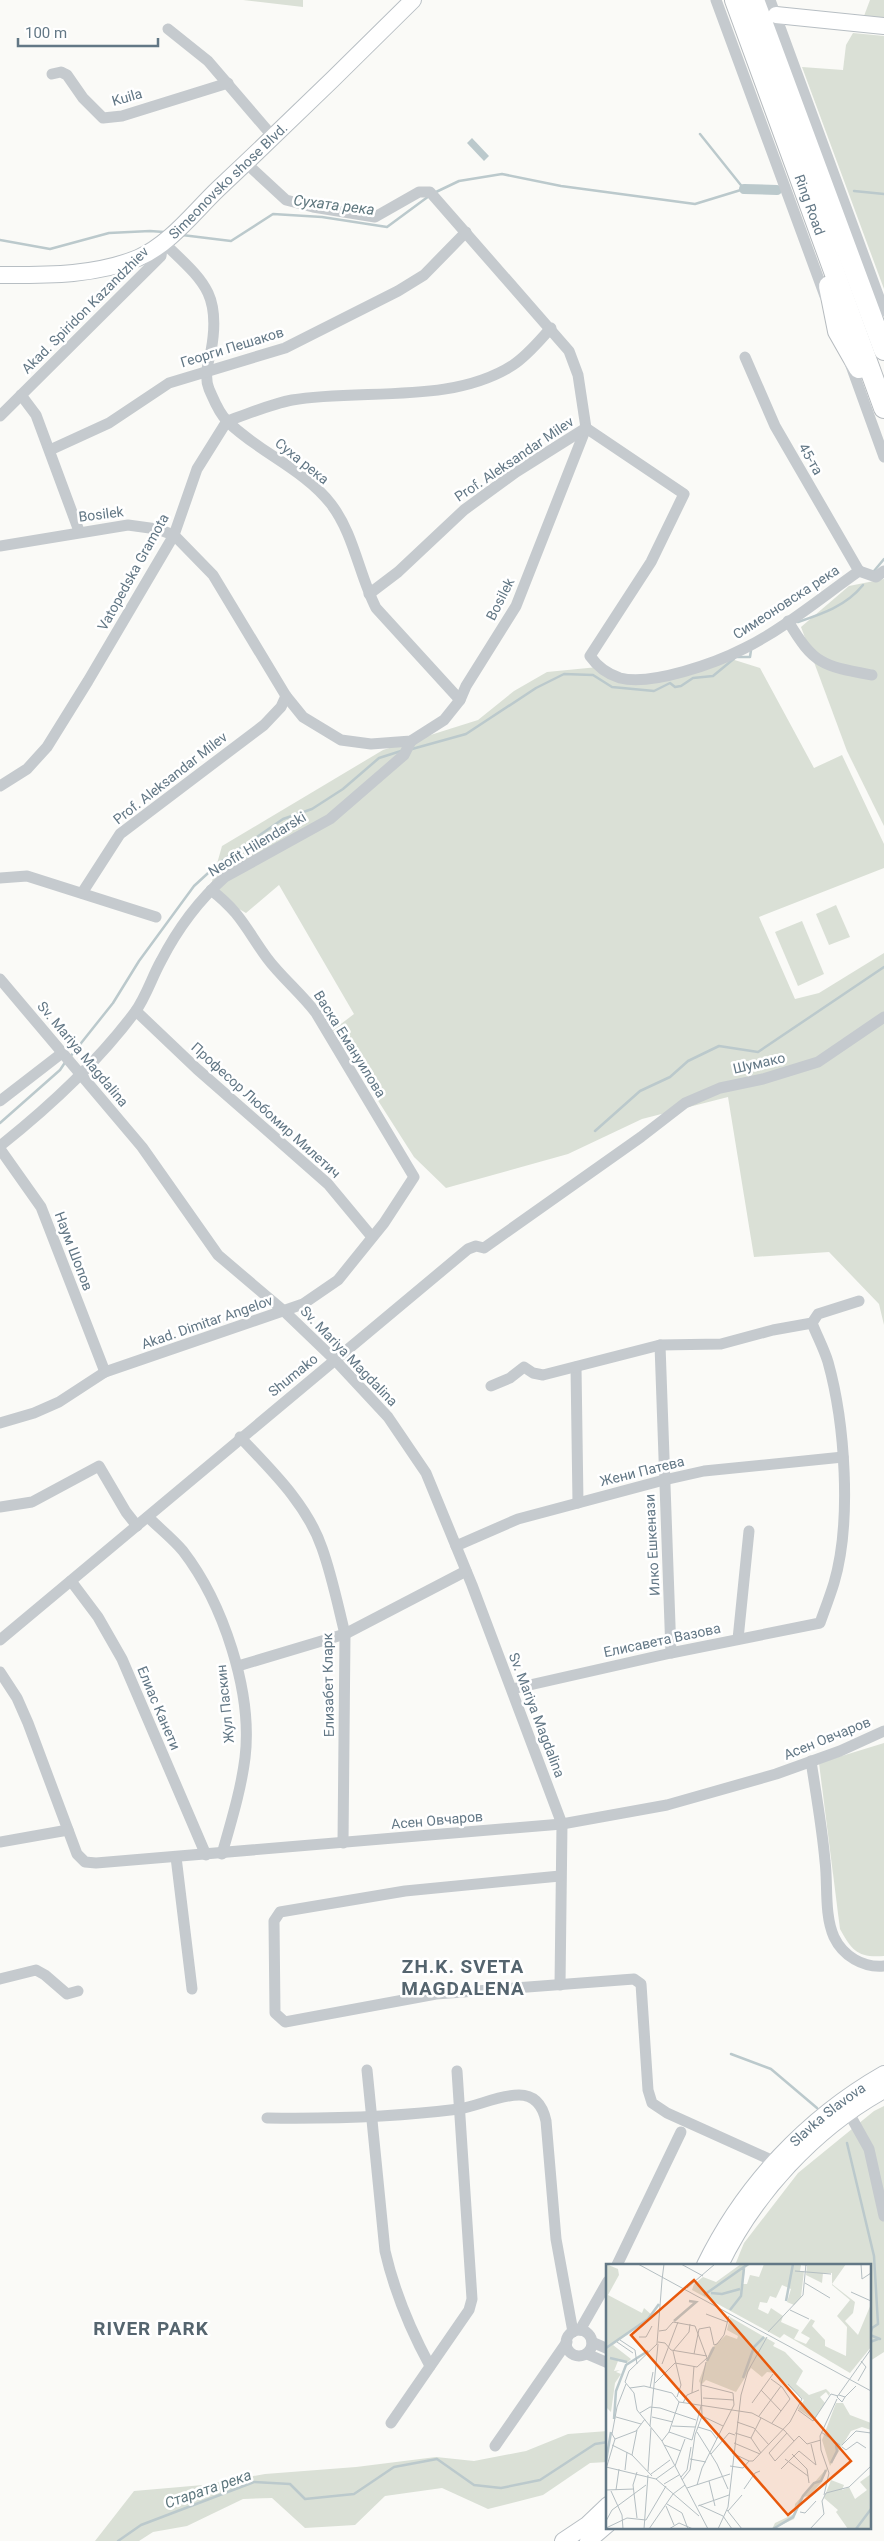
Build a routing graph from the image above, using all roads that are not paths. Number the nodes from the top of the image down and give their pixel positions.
1 (413, 0) edge
2 (716, 0) edge
3 (735, 0) edge
4 (754, 0) edge
5 (770, 0) edge
6 (776, 16) junction
7 (884, 26) edge
8 (168, 28) dead end
9 (52, 74) dead end
10 (228, 83) junction
11 (274, 138) junction
12 (246, 163) junction
13 (823, 214) junction
14 (466, 232) junction
15 (163, 242) junction
16 (870, 272) junction
17 (0, 275) edge
18 (884, 312) edge
19 (551, 328) junction
20 (838, 331) junction
21 (884, 350) edge
22 (745, 357) dead end
23 (207, 370) junction
24 (21, 395) junction
25 (884, 410) edge
26 (0, 416) edge
27 (227, 421) junction
28 (586, 428) junction
29 (50, 450) junction
30 (884, 457) edge
31 (79, 531) junction
32 (174, 535) junction
33 (0, 546) edge
34 (859, 571) junction
35 (884, 571) edge
36 (369, 594) junction
37 (788, 620) junction
38 (872, 675) dead end
39 (286, 696) junction
40 (460, 700) junction
41 (412, 741) junction
42 (0, 786) edge
43 (0, 878) edge
44 (211, 890) junction
45 (82, 893) junction
46 (156, 917) dead end
47 (0, 979) edge
48 (136, 1011) junction
49 (884, 1017) edge
50 (62, 1053) junction
51 (80, 1074) junction
52 (0, 1101) edge
53 (0, 1148) edge
54 (414, 1177) joint
55 (372, 1237) junction
56 (859, 1301) dead end
57 (285, 1312) junction
58 (812, 1323) junction
59 (660, 1345) junction
60 (335, 1360) junction
61 (576, 1367) junction
62 (105, 1372) junction
63 (491, 1386) dead end
64 (0, 1423) edge
65 (240, 1437) junction
66 (843, 1457) junction
67 (664, 1480) junction
68 (578, 1503) junction
69 (0, 1507) edge
70 (148, 1516) junction
71 (137, 1526) junction
72 (749, 1531) dead end
73 (456, 1546) junction
74 (466, 1571) junction
75 (71, 1580) junction
76 (345, 1634) junction
77 (738, 1639) junction
78 (0, 1640) edge
79 (672, 1653) junction
80 (238, 1666) junction
81 (0, 1672) edge
82 (512, 1689) junction
83 (884, 1731) edge
84 (812, 1762) junction
85 (562, 1824) junction
86 (68, 1830) junction
87 (0, 1842) edge
88 (343, 1843) junction
89 (222, 1854) junction
90 (206, 1855) junction
91 (176, 1858) junction
92 (560, 1876) junction
93 (884, 1966) edge
94 (0, 1980) edge
95 (560, 1986) junction
96 (192, 1989) dead end
97 (78, 1991) dead end
98 (367, 2070) dead end
99 (457, 2071) dead end
100 (884, 2074) edge
101 (884, 2090) edge
102 (845, 2107) junction
103 (461, 2109) junction
104 (268, 2118) dead end
105 (370, 2118) junction
106 (681, 2132) dead end
107 (781, 2164) junction
108 (884, 2216) edge
109 (617, 2264) edge
110 (706, 2264) edge
111 (721, 2264) edge
112 (606, 2284) edge
113 (573, 2335) junction
114 (592, 2342) junction
115 (606, 2347) edge
116 (572, 2353) junction
117 (586, 2354) junction
118 (606, 2362) edge
119 (550, 2365) junction
120 (430, 2366) junction
121 (391, 2423) dead end
122 (494, 2446) dead end
123 (606, 2507) edge
124 (606, 2526) edge
125 (564, 2541) edge
126 (588, 2541) edge

1 - 11 street, Simeonovsko shose Blvd.
2 - 20 street
3 - 13 highway, Ring Road
4 - 13 highway, Ring Road
5 - 6 street
6 - 7 street
6 - 16 street
8 - 10 street
9 - 10 street, Kuila
10 - 11 street
11 - 12 street, Simeonovsko shose Blvd.
12 - 14 street, Bosilek
12 - 15 street, Simeonovsko shose Blvd.
13 - 16 highway
13 - 20 highway
13 - 21 highway, Ring Road
13 - 25 highway, Ring Road
14 - 19 street, Bosilek
14 - 23 street, Георги Пешаков
15 - 17 street, Simeonovsko shose Blvd.
15 - 23 street, Суха река
15 - 24 street, Akad. Spiridon Kazandzhiev
16 - 18 street
19 - 27 street
19 - 28 street, Bosilek
20 - 25 highway
20 - 30 street
22 - 34 street, 45-та
23 - 27 street, Суха река
23 - 29 street, Георги Пешаков
24 - 26 street, Akad. Spiridon Kazandzhiev
24 - 29 street
27 - 32 street, Vatopedska Gramota
27 - 36 street, Суха река
28 - 36 street, Prof. Aleksandar Milev
28 - 37 street, Симеоновска река
28 - 40 street, Bosilek
29 - 31 street
31 - 32 street, Bosilek
31 - 33 street, Bosilek
32 - 39 street, Bosilek
32 - 42 street, Vatopedska Gramota
34 - 35 street
34 - 37 street, Симеоновска река
36 - 40 street, Суха река
37 - 38 street
39 - 41 street, Bosilek
39 - 45 street, Prof. Aleksandar Milev
40 - 41 street, Bosilek
41 - 44 street, Neofit Hilendarski
43 - 45 street
44 - 48 street, Neofit Hilendarski
44 - 54 street, Васка Емануилова
45 - 46 street
47 - 50 street, Sv. Mariya Magdalina
48 - 51 street, Neofit Hilendarski
48 - 55 street, Професор Любомир Милетич
49 - 60 street, Shumako
50 - 51 street, Sv. Mariya Magdalina
50 - 52 street
51 - 53 street, Neofit Hilendarski
51 - 57 street, Sv. Mariya Magdalina
53 - 62 street, Наум Шопов
54 - 55 street, Akad. Dimitar Angelov
55 - 57 street, Akad. Dimitar Angelov
56 - 58 street
57 - 60 street, Sv. Mariya Magdalina
57 - 62 street, Akad. Dimitar Angelov
58 - 59 street
58 - 66 street
59 - 61 street
59 - 67 street, Илко Ешкенази
60 - 65 street, Shumako
60 - 73 street, Sv. Mariya Magdalina
61 - 63 street
61 - 68 street
62 - 64 street, Akad. Dimitar Angelov
65 - 70 street, Shumako
65 - 76 street, Елизабет Кларк
66 - 67 street, Жени Патева
66 - 77 street, Елисавета Вазова
67 - 68 street, Жени Патева
67 - 79 street, Илко Ешкенази
68 - 73 street, Жени Патева
69 - 71 street
70 - 71 street, Shumako
70 - 80 street, Жул Паскин
71 - 75 street, Shumako
72 - 77 street
73 - 74 street, Sv. Mariya Magdalina
74 - 76 street
74 - 82 street, Sv. Mariya Magdalina
75 - 78 street, Shumako
75 - 90 street, Елиас Канети
76 - 80 street
76 - 88 street, Елизабет Кларк
77 - 79 street, Елисавета Вазова
79 - 82 street, Елисавета Вазова
80 - 89 street, Жул Паскин
81 - 86 street
82 - 85 street, Sv. Mariya Magdalina
83 - 84 street, Асен Овчаров
84 - 85 street, Асен Овчаров
84 - 93 street
85 - 88 street, Асен Овчаров
85 - 92 street
86 - 87 street
86 - 91 street, Асен Овчаров
88 - 89 street, Асен Овчаров
89 - 90 street, Асен Овчаров
90 - 91 street, Асен Овчаров
91 - 96 street
92 - 95 street
92 - 95 street
94 - 97 street
95 - 107 street
98 - 105 street
99 - 103 street
100 - 102 street, Slavka Slavova
101 - 102 street, Slavka Slavova
102 - 107 street, Slavka Slavova
102 - 108 street
103 - 105 street
103 - 113 street
103 - 120 street
104 - 105 street
105 - 120 street
106 - 109 street
107 - 110 street, Slavka Slavova
107 - 111 street, Slavka Slavova
112 - 113 street
113 - 114 street
113 - 116 street
113 - 119 street
114 - 115 street
114 - 117 street
116 - 117 street
116 - 119 street
117 - 118 street
119 - 122 street
120 - 121 street
123 - 125 street
124 - 126 street

